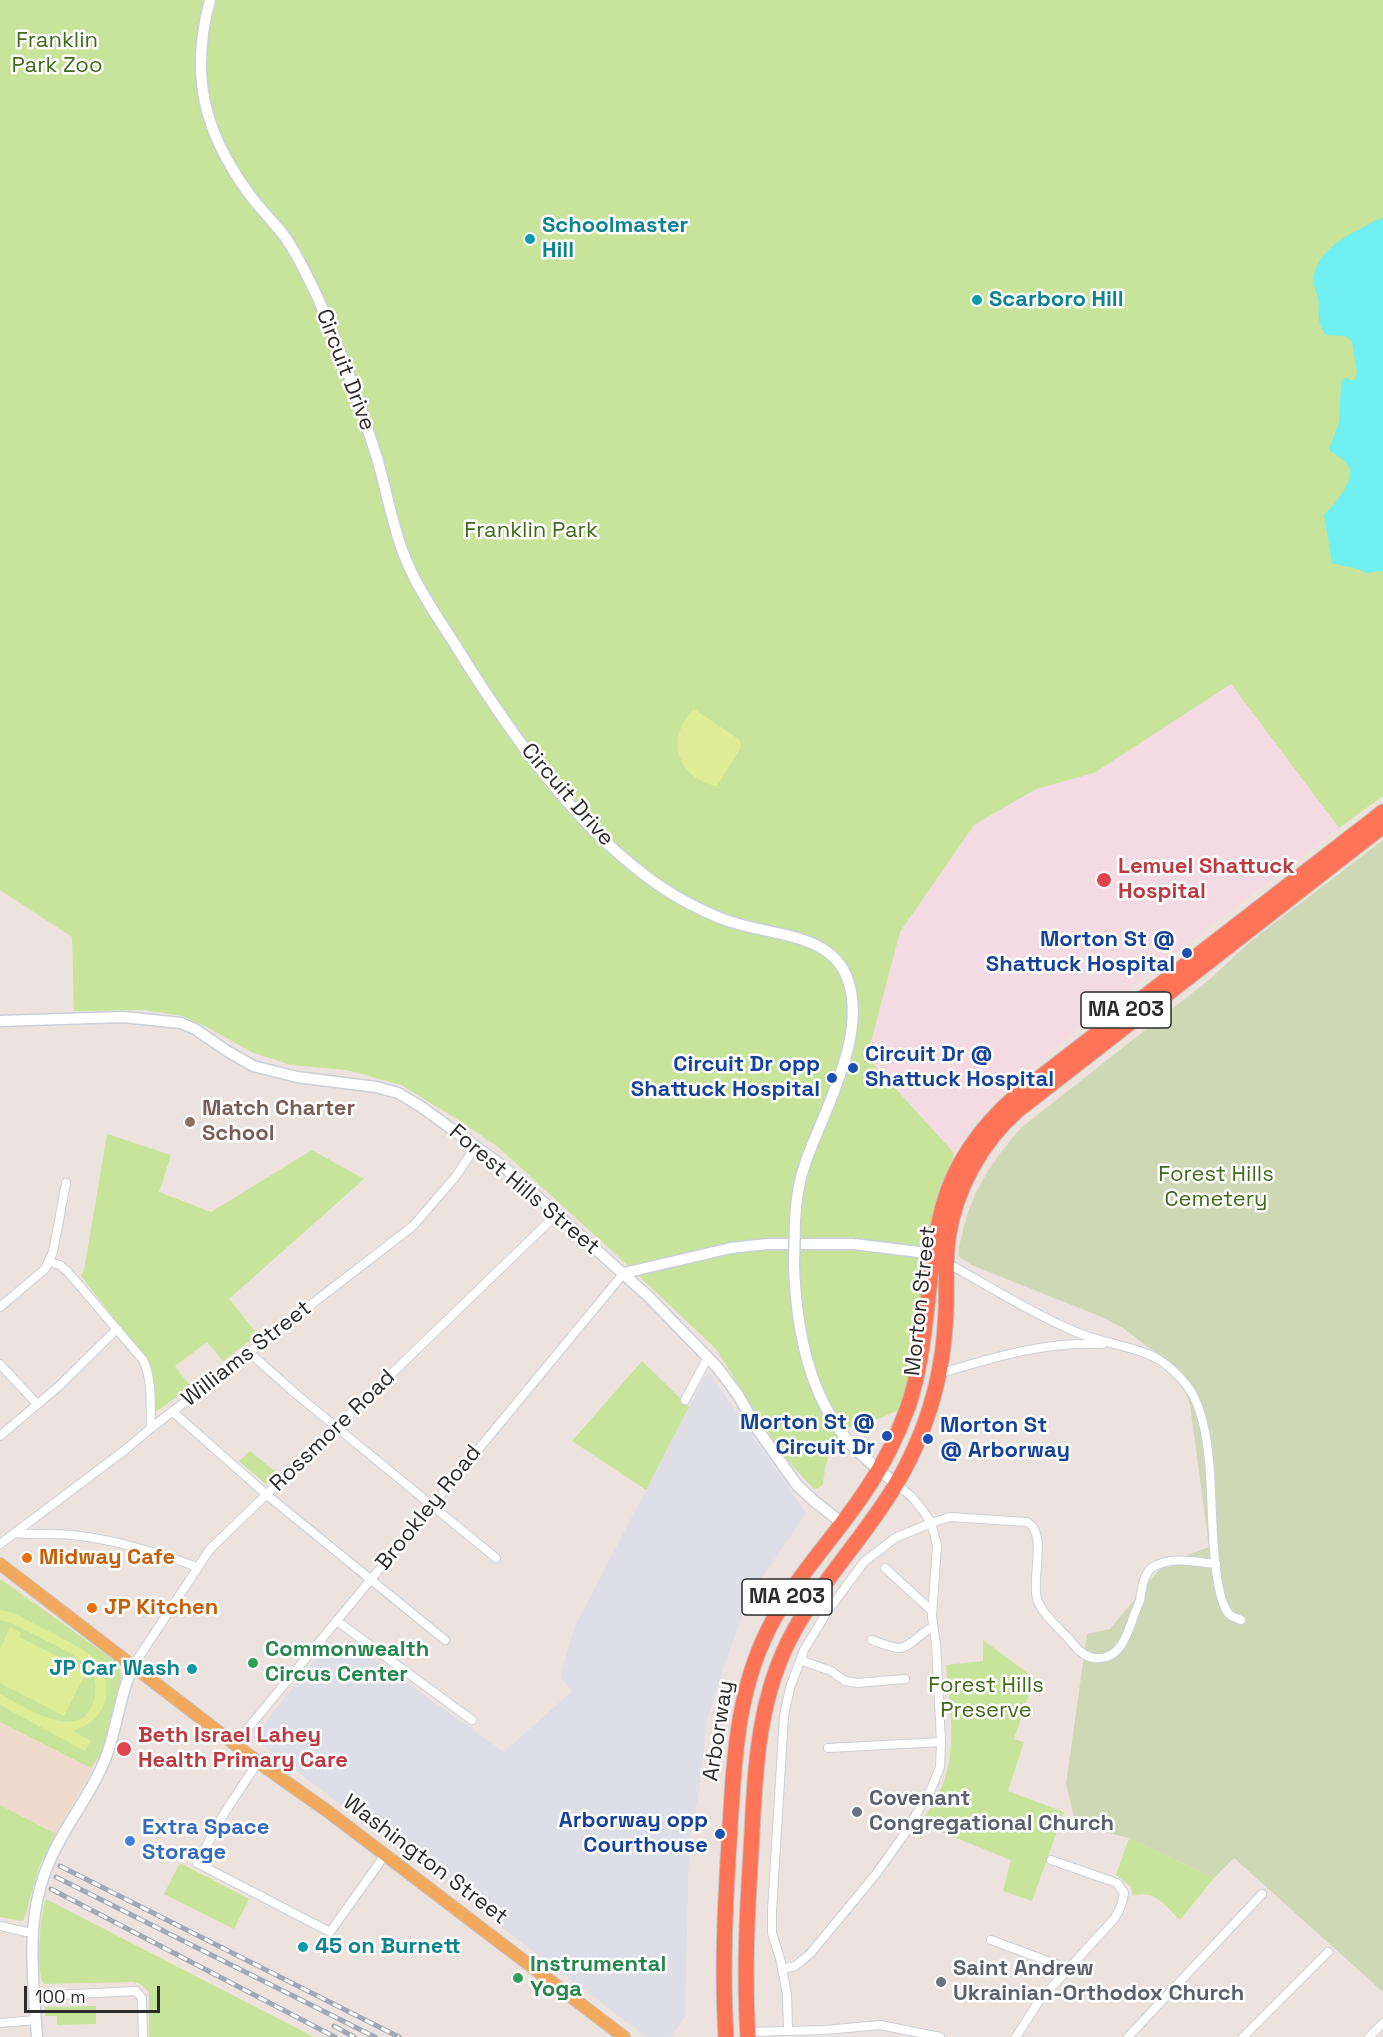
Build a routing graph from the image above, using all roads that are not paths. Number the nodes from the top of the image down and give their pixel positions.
1 (210, 0) edge
2 (1383, 812) edge
3 (1383, 826) edge
4 (0, 1021) edge
5 (476, 1146) junction
6 (66, 1183) dead end
7 (556, 1215) junction
8 (940, 1259) junction
9 (50, 1262) junction
10 (624, 1273) junction
11 (0, 1307) edge
12 (117, 1329) junction
13 (1115, 1345) junction
14 (250, 1353) junction
15 (708, 1357) junction
16 (0, 1364) edge
17 (938, 1374) junction
18 (685, 1400) dead end
19 (37, 1404) junction
20 (173, 1412) junction
21 (338, 1427) junction
22 (151, 1428) junction
23 (0, 1436) edge
24 (879, 1470) junction
25 (896, 1484) junction
26 (267, 1496) junction
27 (431, 1505) junction
28 (842, 1523) junction
29 (931, 1523) junction
30 (15, 1533) junction
31 (0, 1544) edge
32 (495, 1558) dead end
33 (0, 1564) edge
34 (1216, 1564) junction
35 (197, 1568) junction
36 (885, 1568) dead end
37 (370, 1580) junction
38 (932, 1611) junction
39 (1241, 1620) dead end
40 (337, 1621) junction
41 (933, 1627) junction
42 (445, 1640) dead end
43 (872, 1640) dead end
44 (800, 1660) junction
45 (133, 1666) junction
46 (905, 1679) dead end
47 (472, 1719) dead end
48 (941, 1742) junction
49 (235, 1744) junction
50 (828, 1748) dead end
51 (258, 1762) junction
52 (728, 1854) junction
53 (385, 1856) junction
54 (1051, 1860) dead end
55 (749, 1870) junction
56 (1262, 1894) dead end
57 (0, 1926) edge
58 (31, 1933) junction
59 (991, 1940) dead end
60 (1328, 1952) dead end
61 (782, 1969) junction
62 (1069, 1969) junction
63 (34, 1996) junction
64 (36, 2020) junction
65 (0, 2023) edge
66 (1383, 2023) edge
67 (788, 2030) junction
68 (748, 2034) edge
69 (37, 2037) edge
70 (143, 2037) edge
71 (624, 2037) edge
72 (726, 2037) edge
73 (940, 2037) edge
74 (1016, 2037) edge
75 (1128, 2037) edge
76 (1243, 2037) edge
77 (1369, 2037) edge

1 - 24 main road, Circuit Drive, bridge
2 - 8 highway, Morton Street / MA 203
3 - 8 highway, Morton Street / MA 203
4 - 5 main road, Forest Hills Street
5 - 7 main road, Forest Hills Street
5 - 14 street, Williams Street
6 - 9 street
7 - 10 main road, Forest Hills Street
7 - 21 street, Rossmore Road
8 - 10 main road
8 - 13 street
8 - 17 highway, Morton Street / MA 203
8 - 24 highway, Morton Street / MA 203
9 - 11 street
9 - 12 street
10 - 15 main road, Forest Hills Street
10 - 27 street, Brookley Road
12 - 19 street
12 - 22 street
13 - 17 street
13 - 34 street
14 - 20 street, Williams Street
14 - 21 street
15 - 18 street
15 - 28 main road, Forest Hills Street
16 - 19 street
17 - 25 highway, Morton Street / MA 203
19 - 23 street
20 - 22 street, Williams Street
20 - 26 street
21 - 26 street, Rossmore Road
21 - 27 street
22 - 30 street, Williams Street
24 - 25 main road, Circuit Drive
24 - 28 highway, Arborway / MA 203
25 - 29 street
25 - 55 highway, Arborway / MA 203
26 - 35 street, Rossmore Road
26 - 37 street
27 - 32 street
27 - 37 street, Brookley Road
28 - 52 highway, Arborway / MA 203
29 - 34 street
29 - 38 street
29 - 44 street
30 - 31 street, Williams Street
30 - 35 street
33 - 45 main road, Washington Street
34 - 39 street
35 - 45 street, Rossmore Road
36 - 38 street
37 - 40 street, Brookley Road
37 - 42 street
38 - 41 street
40 - 47 street
40 - 49 street, Brookley Road
41 - 43 street
41 - 48 street
44 - 46 street
44 - 61 street
45 - 49 main road, Washington Street
45 - 58 main road
48 - 50 street
48 - 61 street
49 - 51 main road, Washington Street
51 - 53 main road, Washington Street
51 - 53 street
52 - 55 highway
52 - 72 highway, Arborway / MA 203
53 - 71 main road, Washington Street
54 - 62 street
55 - 68 highway, Arborway / MA 203
56 - 75 street
57 - 58 street
58 - 63 main road
59 - 62 street
60 - 76 street
61 - 67 street
62 - 74 street
63 - 64 main road
63 - 70 street
64 - 65 street
64 - 69 main road
66 - 77 street
67 - 68 street
67 - 73 street

